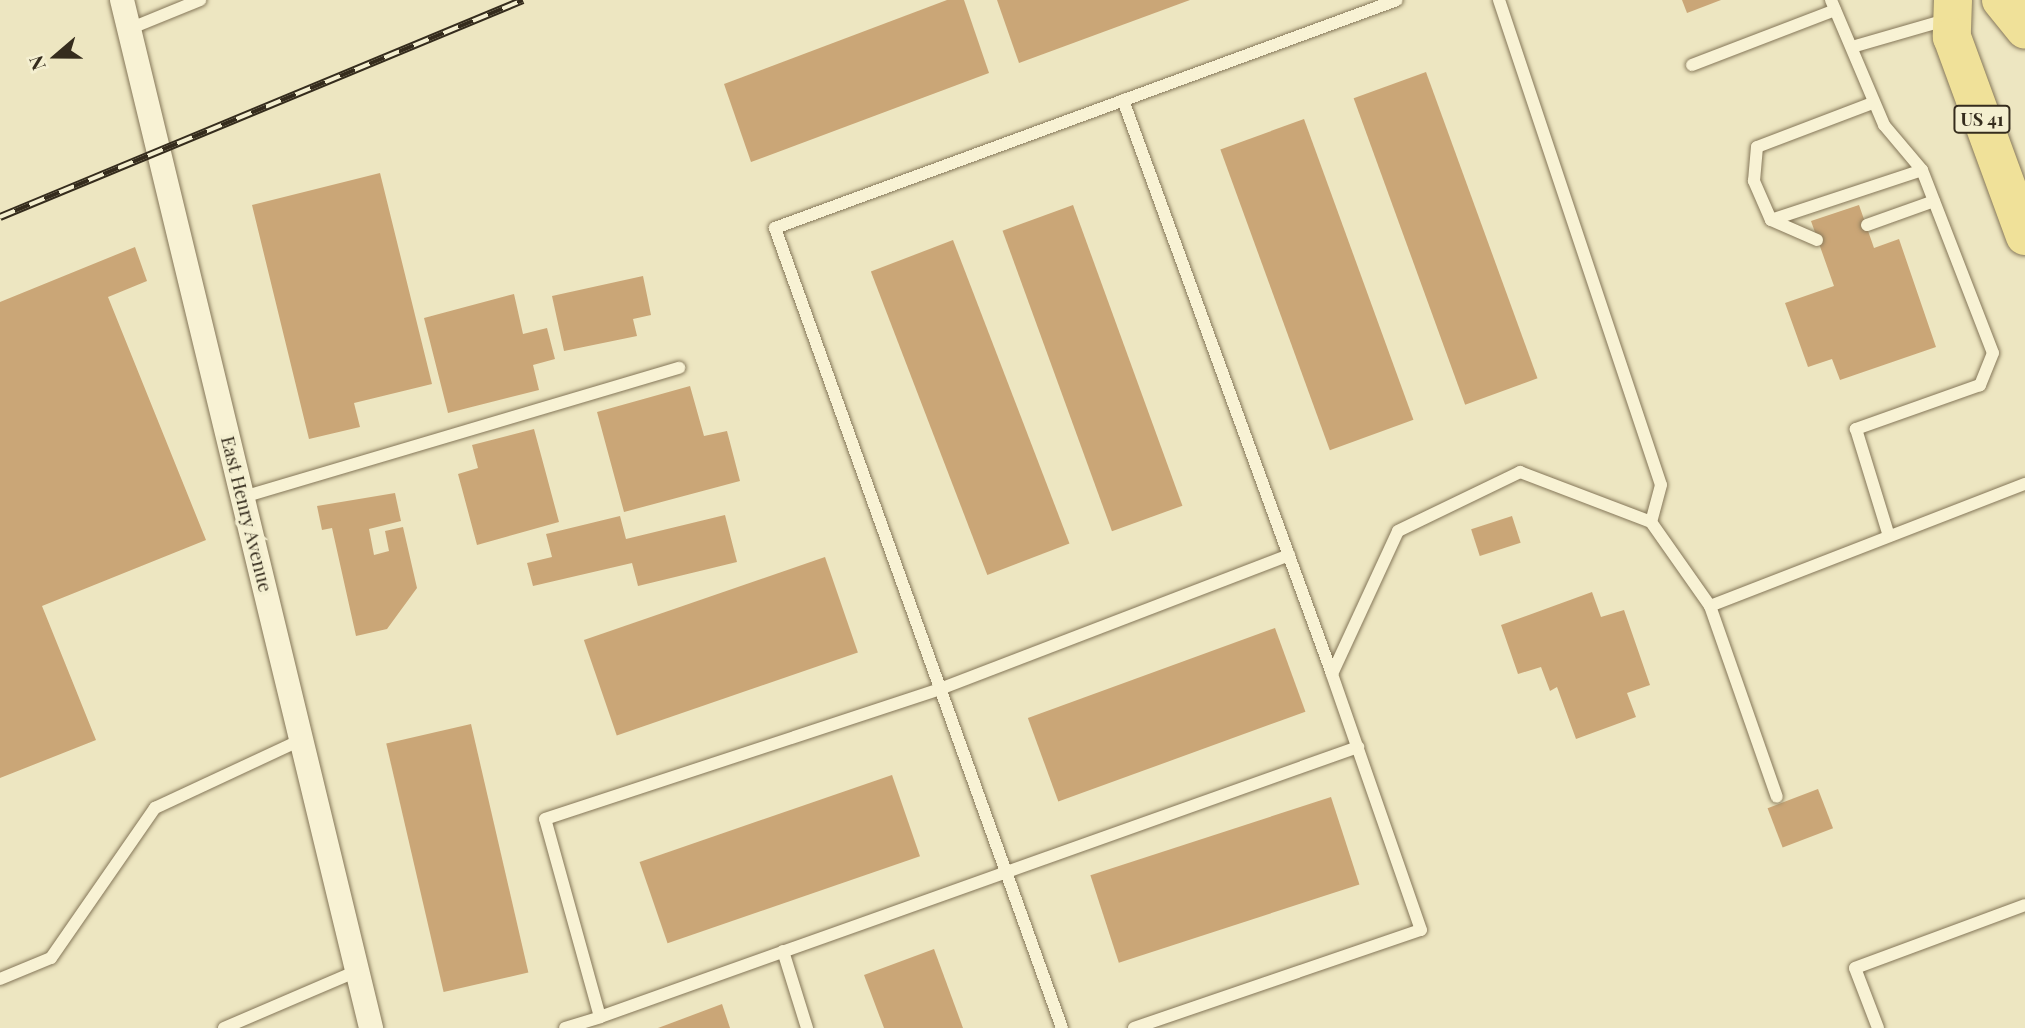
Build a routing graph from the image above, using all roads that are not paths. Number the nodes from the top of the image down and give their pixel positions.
1 (122, 0) edge
2 (200, 0) edge
3 (1397, 0) edge
4 (1499, 0) edge
5 (2001, 0) edge
6 (1833, 5) edge
7 (1953, 9) edge
8 (129, 29) junction
9 (2025, 30) edge
10 (1852, 47) junction
11 (1692, 65) dead end
12 (1123, 100) junction
13 (1873, 103) junction
14 (1922, 170) junction
15 (1934, 201) junction
16 (1771, 220) junction
17 (1867, 225) dead end
18 (2025, 236) edge
19 (1817, 240) dead end
20 (679, 368) dead end
21 (2025, 484) edge
22 (243, 497) junction
23 (1651, 522) junction
24 (1889, 536) junction
25 (1289, 555) junction
26 (1710, 606) junction
27 (1332, 674) junction
28 (940, 689) junction
29 (301, 740) junction
30 (1358, 747) junction
31 (1777, 797) dead end
32 (1006, 872) junction
33 (2025, 905) edge
34 (783, 951) junction
35 (357, 971) junction
36 (0, 979) edge
37 (600, 1017) junction
38 (224, 1028) edge
39 (371, 1028) edge
40 (565, 1028) edge
41 (807, 1028) edge
42 (1062, 1028) edge
43 (1134, 1028) edge
44 (1878, 1028) edge

1 - 8 street, East Henry Avenue
2 - 8 lane
3 - 12 lane
4 - 23 lane
5 - 9 main road
6 - 10 lane
6 - 11 lane
7 - 10 lane
7 - 18 main road, US 41
8 - 22 street, East Henry Avenue
10 - 13 lane
12 - 25 lane
12 - 28 lane
13 - 14 lane
13 - 16 lane
14 - 15 lane
14 - 16 lane
15 - 17 lane
15 - 24 lane
16 - 19 lane
20 - 22 lane
21 - 24 lane
22 - 29 street, East Henry Avenue
23 - 26 lane
23 - 27 lane
24 - 26 lane
25 - 27 lane
25 - 28 lane
26 - 31 lane
27 - 30 lane
28 - 32 lane
28 - 37 lane
29 - 35 street, East Henry Avenue
29 - 36 lane
30 - 32 lane
30 - 43 lane
32 - 34 lane
32 - 42 lane
33 - 44 lane
34 - 37 lane
34 - 41 lane
35 - 38 lane
35 - 39 street, East Henry Avenue
37 - 40 lane

